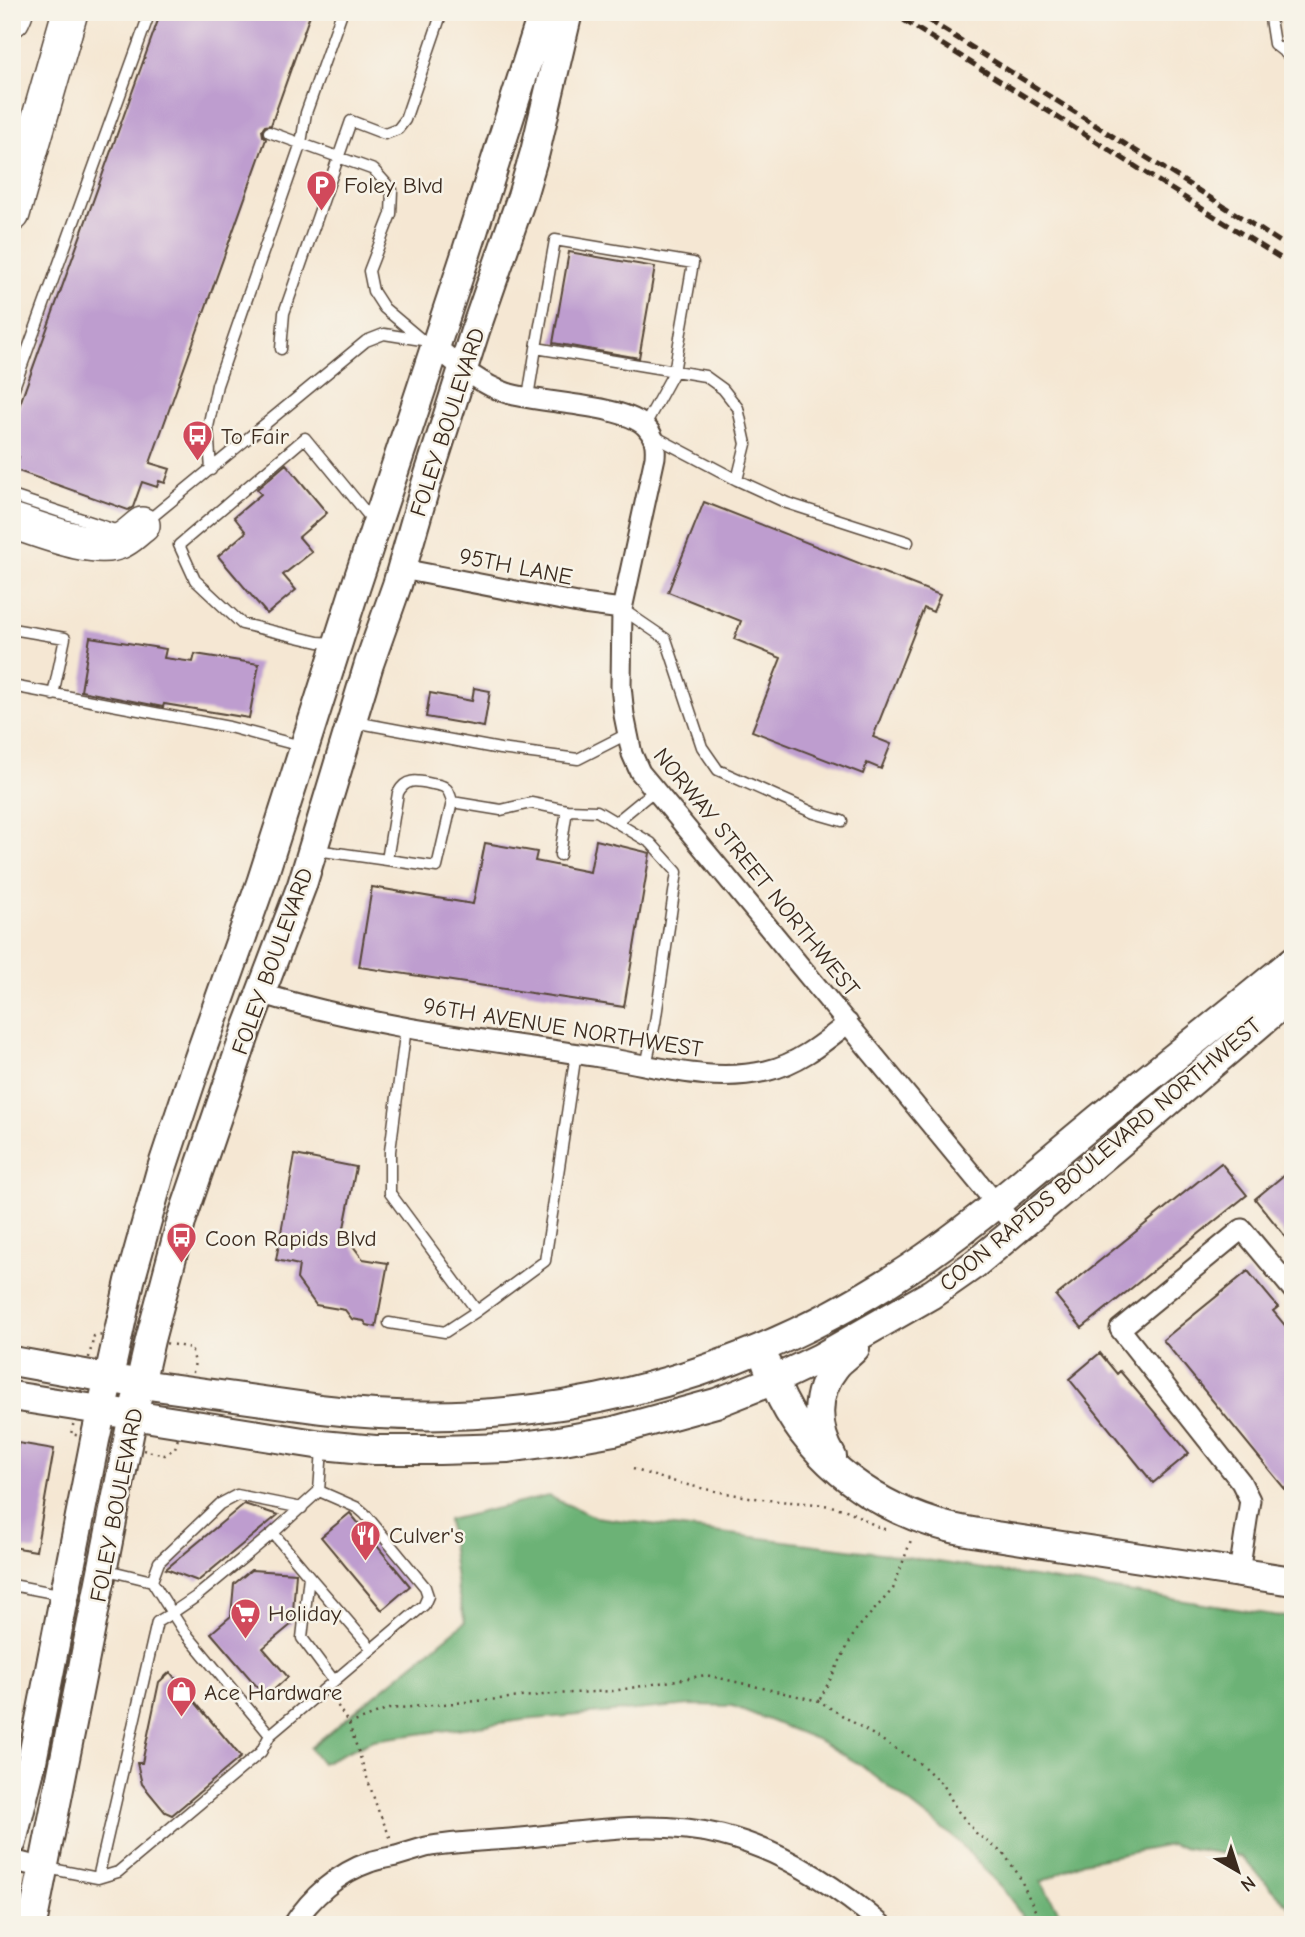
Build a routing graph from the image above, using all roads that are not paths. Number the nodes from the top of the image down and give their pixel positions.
1 (15, 12) edge
2 (70, 12) edge
3 (150, 12) edge
4 (342, 12) edge
5 (442, 12) edge
6 (543, 12) edge
7 (568, 12) edge
8 (1269, 12) edge
9 (12, 19) edge
10 (1293, 60) edge
11 (269, 132) dead end
12 (302, 144) junction
13 (338, 157) junction
14 (12, 214) edge
15 (428, 343) junction
16 (536, 348) junction
17 (281, 349) dead end
18 (464, 370) junction
19 (674, 372) junction
20 (12, 393) edge
21 (528, 397) junction
22 (648, 430) junction
23 (211, 470) junction
24 (737, 480) junction
25 (12, 496) edge
26 (12, 521) edge
27 (376, 524) junction
28 (142, 525) junction
29 (908, 542) dead end
30 (402, 569) junction
31 (622, 609) junction
32 (12, 629) edge
33 (338, 643) junction
34 (12, 687) edge
35 (53, 695) junction
36 (351, 722) junction
37 (627, 734) junction
38 (305, 747) junction
39 (655, 790) junction
40 (452, 802) junction
41 (567, 810) junction
42 (842, 821) dead end
43 (616, 822) junction
44 (312, 850) junction
45 (560, 855) dead end
46 (387, 860) junction
47 (1293, 961) edge
48 (260, 993) junction
49 (1293, 995) edge
50 (848, 1024) junction
51 (406, 1027) junction
52 (576, 1053) junction
53 (646, 1066) junction
54 (996, 1203) junction
55 (1017, 1229) junction
56 (1293, 1290) edge
57 (908, 1308) junction
58 (477, 1311) junction
59 (389, 1323) dead end
60 (761, 1350) junction
61 (12, 1361) edge
62 (109, 1378) junction
63 (774, 1380) junction
64 (141, 1384) junction
65 (12, 1396) edge
66 (102, 1410) junction
67 (133, 1415) junction
68 (322, 1445) junction
69 (842, 1474) junction
70 (319, 1491) junction
71 (302, 1508) junction
72 (273, 1533) junction
73 (103, 1569) junction
74 (1239, 1573) junction
75 (309, 1576) junction
76 (152, 1581) junction
77 (1293, 1581) edge
78 (12, 1586) edge
79 (65, 1595) junction
80 (172, 1613) junction
81 (372, 1649) junction
82 (334, 1681) junction
83 (270, 1735) junction
84 (12, 1842) edge
85 (12, 1860) edge
86 (43, 1868) junction
87 (98, 1878) junction
88 (32, 1925) edge
89 (293, 1925) edge
90 (882, 1925) edge

1 - 9 highway
2 - 14 highway
3 - 20 lane
4 - 12 lane
5 - 13 lane
6 - 15 main road, FOLEY BOULEVARD
7 - 18 main road, FOLEY BOULEVARD
8 - 10 lane
11 - 12 lane
12 - 13 lane
12 - 23 lane
13 - 15 lane
13 - 17 lane
15 - 18 street
15 - 23 lane
15 - 27 main road, FOLEY BOULEVARD
16 - 19 lane
16 - 19 lane
16 - 21 lane
18 - 21 street
18 - 30 main road, FOLEY BOULEVARD
19 - 22 lane
19 - 24 lane
21 - 22 street
22 - 24 lane
22 - 31 street, NORWAY STREET NORTHWEST
23 - 28 lane
24 - 29 lane
25 - 28 lane
26 - 28 highway
27 - 33 main road, FOLEY BOULEVARD
27 - 33 lane
30 - 31 street, 95TH LANE
30 - 36 main road, FOLEY BOULEVARD
31 - 37 street, NORWAY STREET NORTHWEST
31 - 42 lane
32 - 35 lane
33 - 38 main road, FOLEY BOULEVARD
34 - 35 lane
35 - 38 lane
36 - 37 lane
36 - 44 main road, FOLEY BOULEVARD
37 - 39 street, NORWAY STREET NORTHWEST
38 - 62 main road, FOLEY BOULEVARD
39 - 43 lane
39 - 50 street, NORWAY STREET NORTHWEST
40 - 41 lane
40 - 46 lane
40 - 46 lane
41 - 43 lane
41 - 45 lane
43 - 53 lane
44 - 46 lane
44 - 48 main road, FOLEY BOULEVARD
47 - 54 main road, COON RAPIDS BOULEVARD NORTHWEST
48 - 51 street, 96TH AVENUE NORTHWEST
48 - 64 main road, FOLEY BOULEVARD
49 - 55 main road, COON RAPIDS BOULEVARD NORTHWEST
50 - 53 street, 96TH AVENUE NORTHWEST
50 - 54 street, NORWAY STREET NORTHWEST
51 - 52 street, 96TH AVENUE NORTHWEST
51 - 58 lane
52 - 53 street, 96TH AVENUE NORTHWEST
52 - 58 lane
54 - 55 street, NORWAY STREET NORTHWEST
54 - 60 main road, COON RAPIDS BOULEVARD NORTHWEST
55 - 57 main road, COON RAPIDS BOULEVARD NORTHWEST
56 - 74 street
57 - 63 main road, COON RAPIDS BOULEVARD NORTHWEST
57 - 69 main road
58 - 59 lane
60 - 63 main road
60 - 64 main road, COON RAPIDS BOULEVARD NORTHWEST
61 - 62 main road, COON RAPIDS BOULEVARD NORTHWEST
62 - 64 main road, COON RAPIDS BOULEVARD NORTHWEST
62 - 66 main road, FOLEY BOULEVARD
63 - 68 main road, COON RAPIDS BOULEVARD NORTHWEST
63 - 69 main road
64 - 67 main road, FOLEY BOULEVARD
65 - 66 main road, COON RAPIDS BOULEVARD NORTHWEST
66 - 67 main road, COON RAPIDS BOULEVARD NORTHWEST
66 - 79 main road, FOLEY BOULEVARD
67 - 68 main road, COON RAPIDS BOULEVARD NORTHWEST
67 - 73 main road, FOLEY BOULEVARD
68 - 70 lane
69 - 74 main road
70 - 71 lane
70 - 81 lane
71 - 72 lane
71 - 76 lane
72 - 75 lane
72 - 80 lane
73 - 76 lane
73 - 86 main road, FOLEY BOULEVARD
74 - 77 main road
75 - 81 lane
75 - 82 lane
76 - 80 lane
78 - 79 lane
79 - 84 main road, FOLEY BOULEVARD
80 - 83 lane
80 - 87 lane
81 - 82 lane
82 - 83 lane
83 - 87 lane
85 - 86 street
86 - 87 lane
86 - 88 main road, FOLEY BOULEVARD
89 - 90 street

